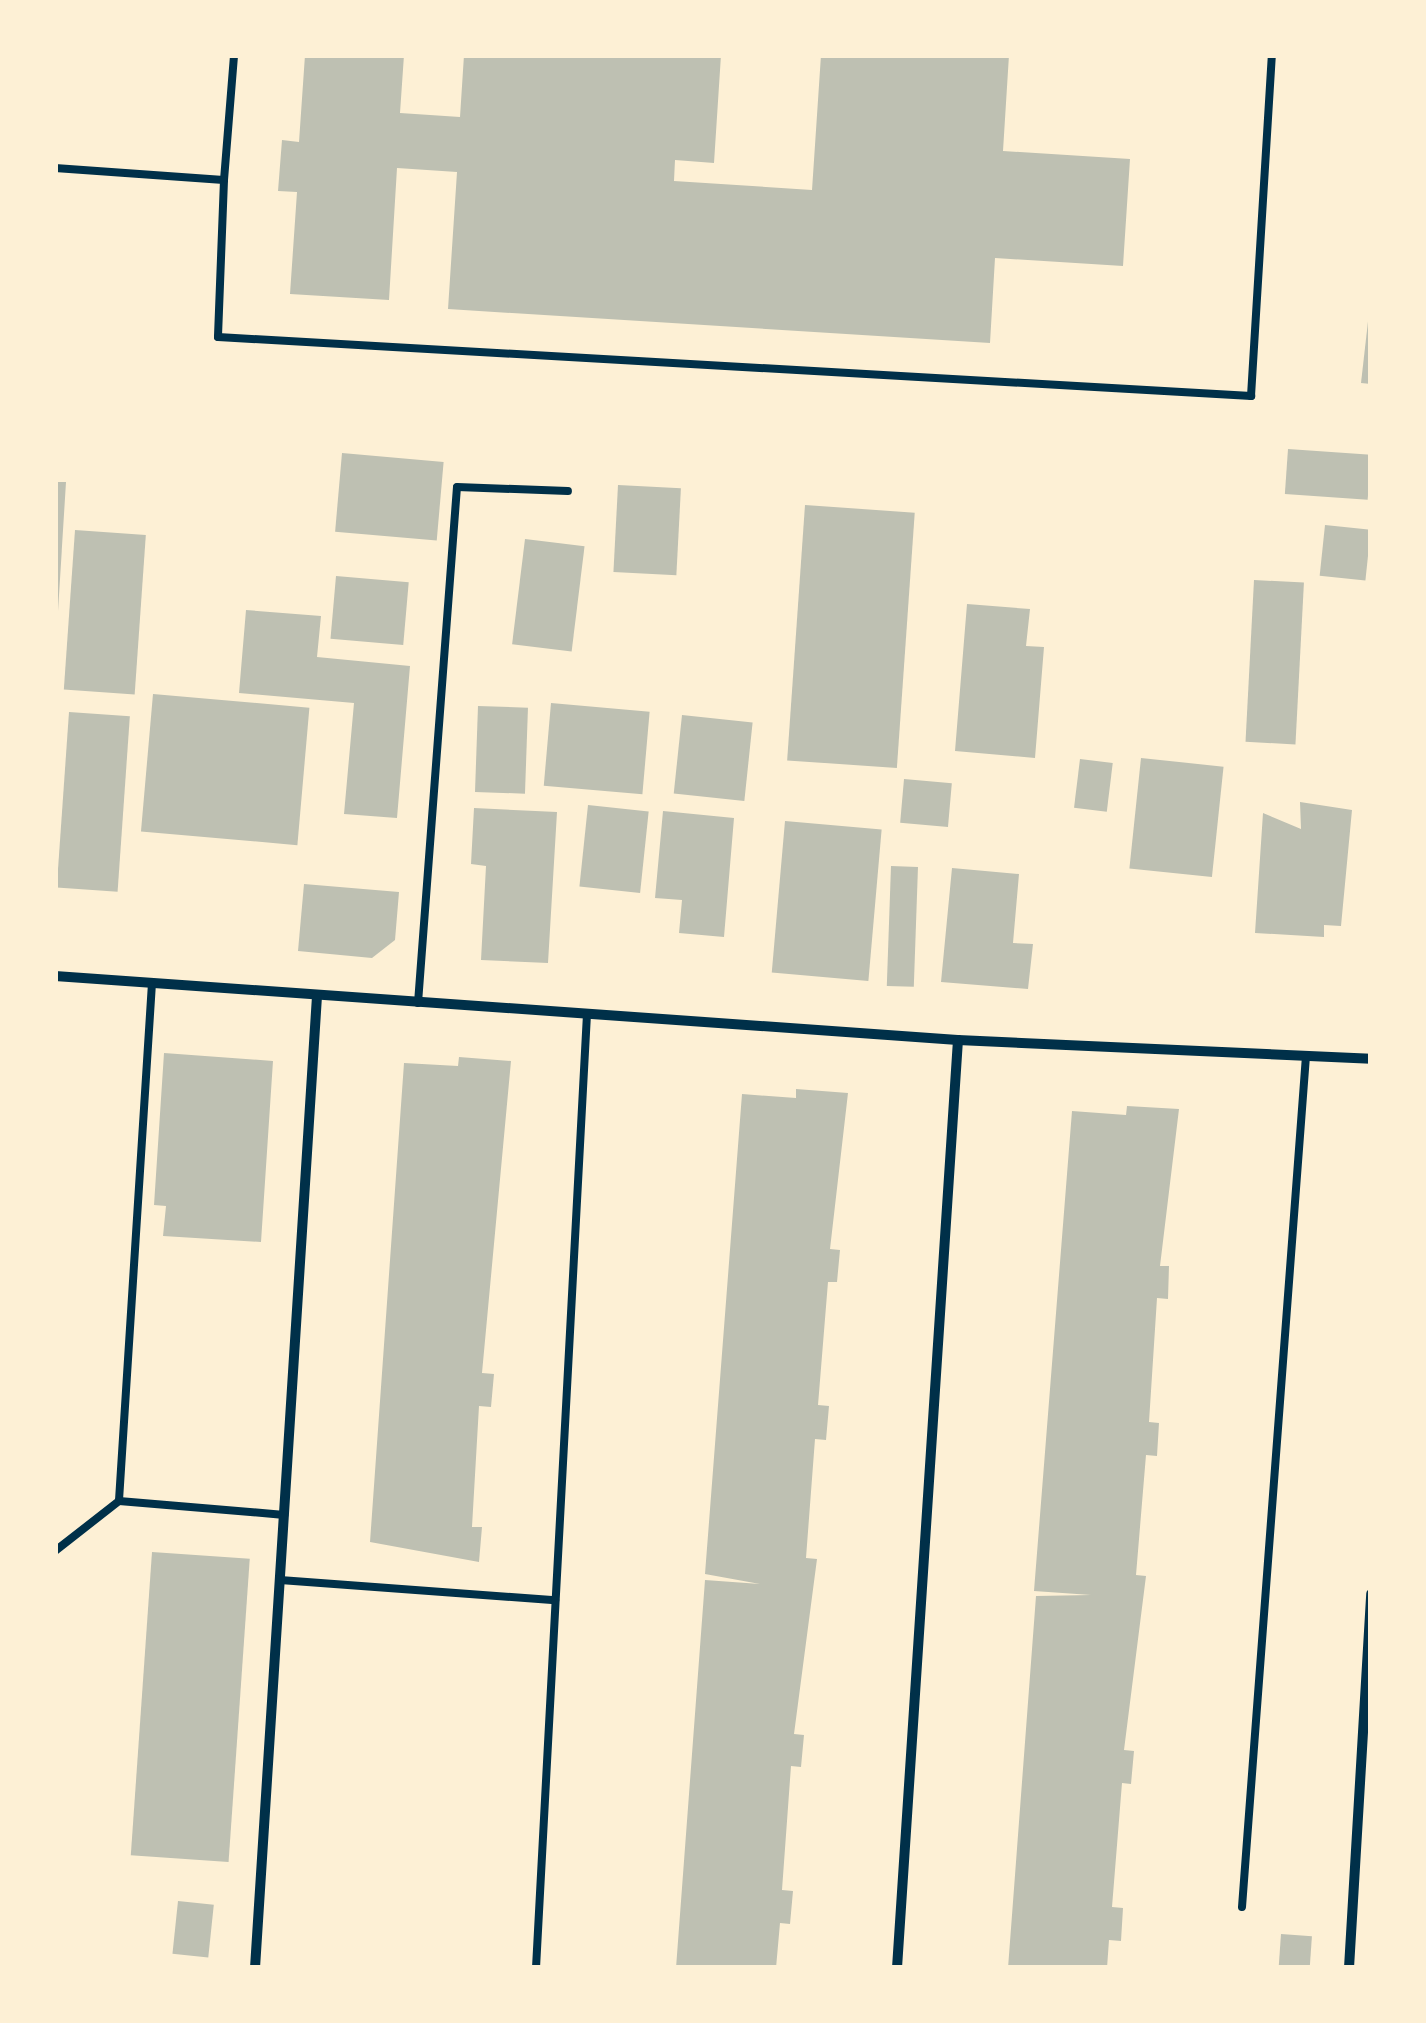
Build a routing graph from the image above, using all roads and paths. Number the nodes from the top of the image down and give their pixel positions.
1 (234, 55) edge
2 (1272, 55) edge
3 (55, 168) edge
4 (224, 180) junction
5 (568, 490) dead end
6 (55, 976) edge
7 (152, 983) junction
8 (317, 995) junction
9 (418, 1002) junction
10 (587, 1014) junction
11 (958, 1040) junction
12 (1306, 1056) junction
13 (1371, 1058) edge
14 (119, 1501) junction
15 (284, 1515) junction
16 (55, 1551) edge
17 (280, 1580) junction
18 (1371, 1594) edge
19 (555, 1600) junction
20 (1242, 1907) dead end
21 (256, 1968) edge
22 (536, 1968) edge
23 (898, 1968) edge
24 (1349, 1968) edge

1 - 4 lane
2 - 4 lane
3 - 4 lane
5 - 9 lane
6 - 7 street
7 - 8 street
7 - 14 lane
8 - 9 street
8 - 15 street
9 - 10 street
10 - 11 street
10 - 19 lane
11 - 12 street
11 - 23 street
12 - 13 street
12 - 20 lane
14 - 15 lane
14 - 16 lane
15 - 17 street
17 - 19 lane
17 - 21 street
18 - 24 street
19 - 22 lane

